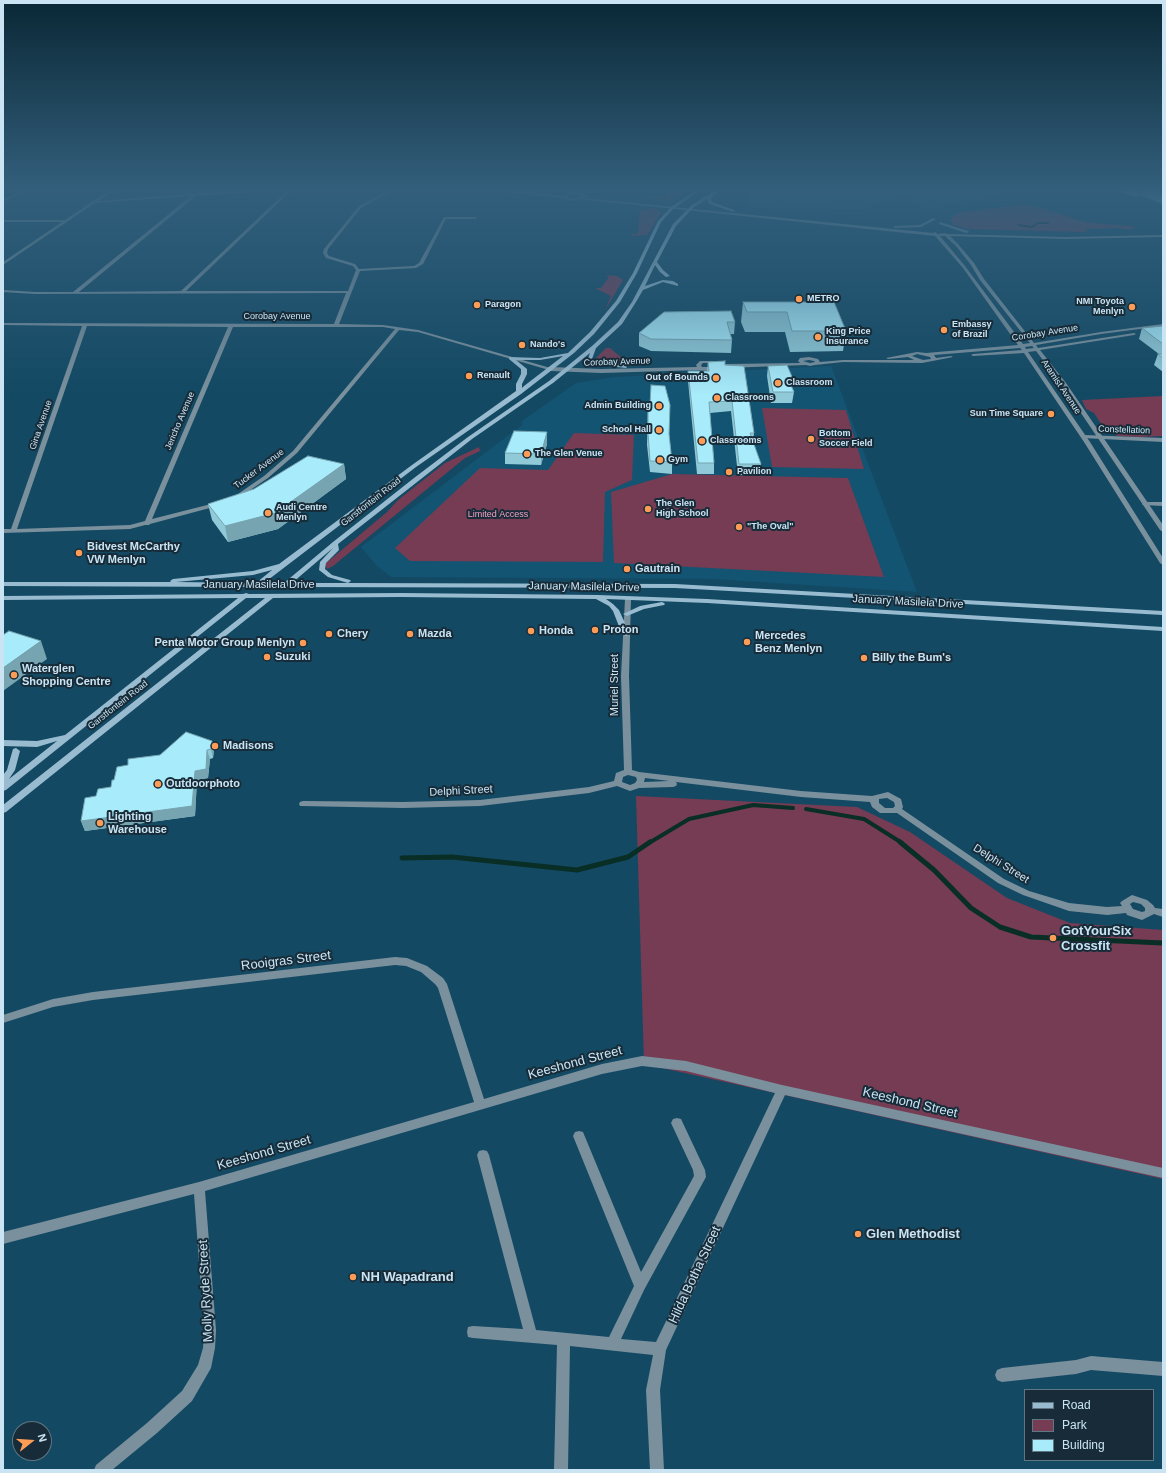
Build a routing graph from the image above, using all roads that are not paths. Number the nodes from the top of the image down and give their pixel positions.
1 (12, 258) edge
2 (117, 258) edge
3 (219, 258) edge
4 (330, 258) edge
5 (424, 258) edge
6 (642, 258) edge
7 (657, 258) edge
8 (956, 258) edge
9 (967, 258) edge
10 (655, 262) junction
11 (3, 264) edge
12 (358, 270) junction
13 (668, 276) dead end
14 (676, 285) dead end
15 (640, 289) junction
16 (3, 291) edge
17 (183, 292) junction
18 (350, 292) junction
19 (74, 293) junction
20 (3, 325) edge
21 (85, 325) junction
22 (231, 325) junction
23 (336, 325) junction
24 (1163, 325) edge
25 (398, 328) junction
26 (1163, 330) edge
27 (1036, 346) junction
28 (594, 347) junction
29 (1024, 348) junction
30 (572, 352) junction
31 (928, 354) junction
32 (910, 355) junction
33 (512, 357) junction
34 (814, 359) junction
35 (800, 360) junction
36 (934, 360) junction
37 (922, 362) junction
38 (805, 364) junction
39 (817, 364) junction
40 (700, 365) junction
41 (714, 365) junction
42 (553, 367) junction
43 (624, 367) junction
44 (569, 368) junction
45 (519, 392) junction
46 (1085, 440) junction
47 (1102, 440) junction
48 (1163, 440) edge
49 (1163, 444) edge
50 (1145, 504) junction
51 (1163, 504) edge
52 (147, 524) junction
53 (1163, 530) edge
54 (3, 531) edge
55 (13, 531) junction
56 (335, 543) junction
57 (1163, 563) edge
58 (283, 564) junction
59 (3, 584) edge
60 (161, 584) junction
61 (357, 584) junction
62 (258, 585) junction
63 (285, 585) junction
64 (546, 585) junction
65 (3, 592) edge
66 (244, 596) junction
67 (271, 596) junction
68 (598, 597) junction
69 (3, 598) edge
70 (17, 598) junction
71 (628, 599) junction
72 (680, 600) junction
73 (1163, 613) edge
74 (627, 614) junction
75 (1163, 629) edge
76 (626, 634) junction
77 (77, 730) junction
78 (3, 743) edge
79 (16, 751) dead end
80 (628, 772) junction
81 (639, 775) junction
82 (3, 781) edge
83 (618, 783) junction
84 (696, 783) junction
85 (638, 785) junction
86 (3, 788) edge
87 (874, 799) junction
88 (303, 804) dead end
89 (897, 809) junction
90 (3, 810) edge
91 (1127, 909) junction
92 (1150, 910) junction
93 (1163, 913) edge
94 (3, 1019) edge
95 (782, 1090) junction
96 (480, 1104) junction
97 (677, 1123) dead end
98 (579, 1136) dead end
99 (483, 1155) dead end
100 (1163, 1173) edge
101 (199, 1187) junction
102 (3, 1238) edge
103 (640, 1286) junction
104 (473, 1332) dead end
105 (531, 1336) junction
106 (564, 1339) junction
107 (612, 1344) junction
108 (660, 1349) junction
109 (1163, 1369) edge
110 (1002, 1375) dead end
111 (101, 1470) edge
112 (562, 1470) edge
113 (657, 1470) edge

1 - 11 street
2 - 19 street
3 - 17 street
4 - 12 street
5 - 12 street
6 - 30 main road, Garstfontein Road
7 - 10 main road, Garstfontein Road
8 - 29 street, Aramist Avenue
9 - 27 street, Aramist Avenue
10 - 13 main road
10 - 15 main road, Garstfontein Road
12 - 18 street
14 - 15 main road
15 - 28 main road, Garstfontein Road
16 - 19 street
17 - 18 street
17 - 19 street
18 - 23 street
20 - 21 street, Corobay Avenue
21 - 22 street, Corobay Avenue
21 - 55 street, Gina Avenue
22 - 23 street, Corobay Avenue
22 - 52 street, Jericho Avenue
23 - 25 street, Corobay Avenue
24 - 27 street, Corobay Avenue
25 - 33 street, Corobay Avenue
25 - 52 street, Tucker Avenue
26 - 27 street, Corobay Avenue
27 - 29 street, Corobay Avenue
27 - 47 street, Aramist Avenue
28 - 43 main road
28 - 44 main road, Garstfontein Road
29 - 31 street, Corobay Avenue
29 - 36 street, Corobay Avenue
29 - 46 street, Aramist Avenue
30 - 33 main road
30 - 42 main road, Garstfontein Road
31 - 32 street, Corobay Avenue
31 - 36 street
32 - 34 street, Corobay Avenue
32 - 37 street
33 - 42 street, Corobay Avenue
33 - 45 main road
34 - 35 street, Corobay Avenue
34 - 39 street
35 - 38 street
35 - 41 street, Corobay Avenue
36 - 37 street, Corobay Avenue
37 - 39 street, Corobay Avenue
38 - 39 street, Corobay Avenue
38 - 41 street, Corobay Avenue
40 - 41 street, Corobay Avenue
40 - 43 street, Corobay Avenue
40 - 44 street, Corobay Avenue
42 - 44 street, Corobay Avenue
42 - 45 main road, Garstfontein Road
43 - 44 street, Corobay Avenue
44 - 56 main road, Garstfontein Road
45 - 58 main road, Garstfontein Road
46 - 47 street, Constellation
46 - 57 street, Aramist Avenue
47 - 48 street, Constellation
47 - 49 street, Constellation
47 - 50 street, Aramist Avenue
50 - 51 street
50 - 53 street, Aramist Avenue
52 - 55 street, Tucker Avenue
54 - 55 street, Tucker Avenue
56 - 61 main road
56 - 63 main road, Garstfontein Road
58 - 60 main road
58 - 62 main road, Garstfontein Road
59 - 60 main road, January Masilela Drive
60 - 62 main road, January Masilela Drive
61 - 63 main road, January Masilela Drive
61 - 64 main road, January Masilela Drive
62 - 63 main road, January Masilela Drive
62 - 66 main road, Garstfontein Road
63 - 67 main road, Garstfontein Road
64 - 71 main road
64 - 73 main road, January Masilela Drive
65 - 70 main road
66 - 67 main road, January Masilela Drive
66 - 70 main road, January Masilela Drive
66 - 77 main road, Garstfontein Road
67 - 68 main road, January Masilela Drive
67 - 90 main road, Garstfontein Road
68 - 71 main road, January Masilela Drive
68 - 76 main road
69 - 70 main road, January Masilela Drive
71 - 72 main road, January Masilela Drive
71 - 74 street, Muriel Street
72 - 74 main road
72 - 75 main road, January Masilela Drive
74 - 76 street, Muriel Street
76 - 80 street, Muriel Street
77 - 78 main road
77 - 86 main road, Garstfontein Road
79 - 82 main road
80 - 81 street
80 - 83 street
81 - 84 street
81 - 85 street
83 - 85 street
83 - 88 street, Delphi Street
84 - 85 street
84 - 87 street
87 - 89 street
87 - 89 street
89 - 91 street, Delphi Street
91 - 92 street
91 - 92 street
92 - 93 street
94 - 96 street, Rooigras Street
95 - 96 street, Keeshond Street
95 - 100 street, Keeshond Street
95 - 108 street, Hilda Botha Street
96 - 101 street, Keeshond Street
97 - 103 street
98 - 103 street
99 - 105 street
101 - 102 street, Keeshond Street
101 - 111 street, Molly Ryde Street
103 - 107 street
104 - 105 street
105 - 106 street
106 - 107 street
106 - 112 street
107 - 108 street
108 - 113 street, Hilda Botha Street
109 - 110 street

